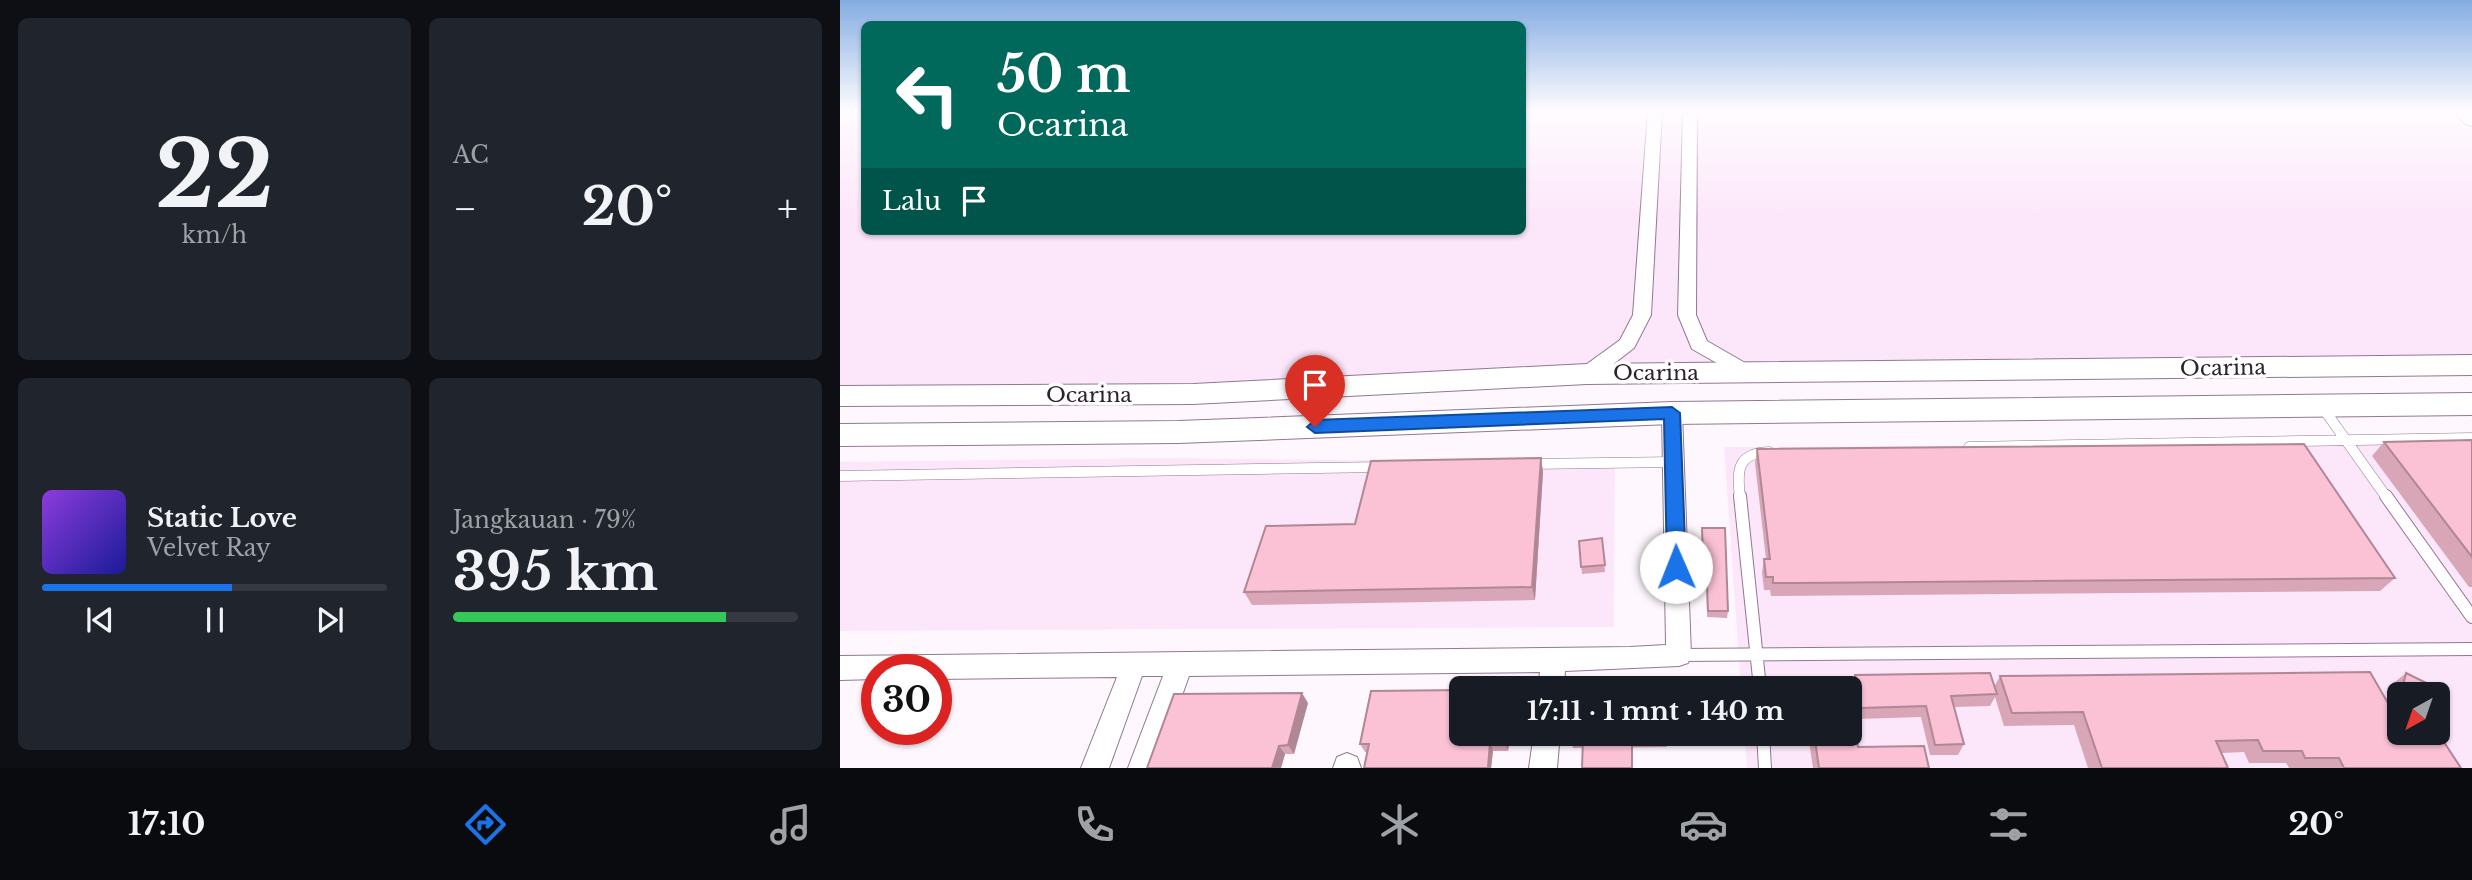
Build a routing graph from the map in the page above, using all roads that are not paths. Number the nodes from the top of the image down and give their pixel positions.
1 (1652, 147) edge
2 (1689, 147) edge
3 (2472, 365) edge
4 (1747, 373) junction
5 (1587, 374) junction
6 (1193, 394) junction
7 (840, 396) edge
8 (2472, 404) edge
9 (2323, 408) junction
10 (1672, 413) junction
11 (1178, 432) junction
12 (840, 435) edge
13 (2472, 438) edge
14 (2347, 439) junction
15 (1962, 447) edge
16 (1784, 452) edge
17 (1674, 462) junction
18 (1518, 464) edge
19 (1393, 466) edge
20 (840, 476) edge
21 (2472, 617) edge
22 (2472, 649) edge
23 (1758, 654) junction
24 (1679, 655) junction
25 (1553, 658) junction
26 (1134, 664) junction
27 (1180, 665) junction
28 (840, 668) edge
29 (1551, 676) edge
30 (1759, 676) edge
31 (1545, 746) edge
32 (1764, 746) edge
33 (1094, 768) edge
34 (1142, 768) edge
35 (1543, 768) edge
36 (1765, 768) edge

1 - 5 street
2 - 4 street
3 - 4 main road, Ocarina
4 - 5 main road, Ocarina
5 - 6 main road, Ocarina
6 - 7 main road, Ocarina
6 - 11 main road
8 - 9 main road, Ocarina
9 - 10 main road, Ocarina
9 - 14 lane
10 - 11 main road, Ocarina
10 - 17 street
11 - 12 main road, Ocarina
13 - 14 lane
14 - 15 lane
14 - 21 lane
16 - 23 lane
17 - 18 lane
17 - 24 street
19 - 20 lane
22 - 23 lane
23 - 24 lane
23 - 30 lane
24 - 25 street
25 - 27 street
25 - 29 street
26 - 27 street
26 - 28 street
26 - 33 street
27 - 34 street
31 - 35 street
32 - 36 lane

